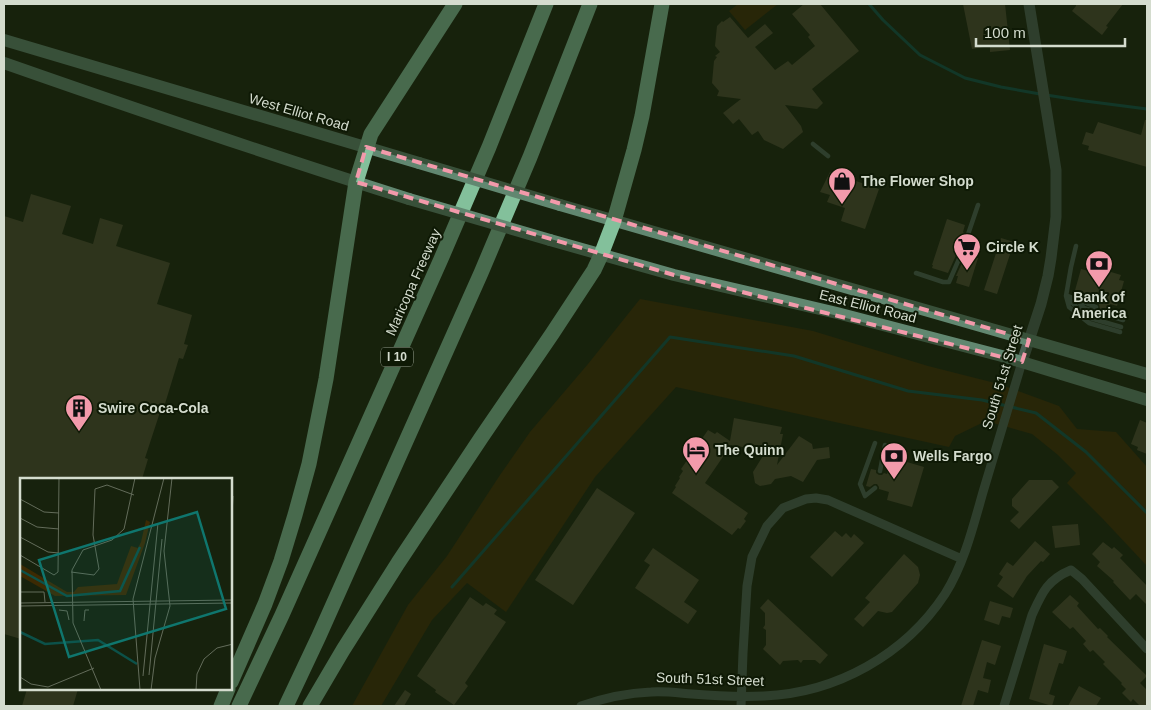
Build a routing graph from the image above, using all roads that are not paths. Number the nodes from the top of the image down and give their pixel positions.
1 (455, 4) edge
2 (546, 4) edge
3 (590, 4) edge
4 (662, 4) edge
5 (1028, 4) edge
6 (4, 40) edge
7 (4, 64) edge
8 (814, 144) dead end
9 (366, 147) junction
10 (828, 156) dead end
11 (356, 182) junction
12 (978, 205) dead end
13 (586, 213) joint
14 (614, 221) junction
15 (1076, 246) dead end
16 (601, 255) junction
17 (916, 273) dead end
18 (1067, 297) junction
19 (1095, 309) dead end
20 (1108, 313) dead end
21 (1124, 318) dead end
22 (1120, 330) dead end
23 (1029, 340) junction
24 (1022, 362) junction
25 (1147, 374) edge
26 (1147, 400) edge
27 (875, 443) dead end
28 (885, 445) dead end
29 (880, 471) dead end
30 (875, 488) dead end
31 (962, 559) junction
32 (1147, 649) edge
33 (232, 680) edge
34 (228, 690) edge
35 (741, 696) junction
36 (221, 706) edge
37 (239, 706) edge
38 (286, 706) edge
39 (310, 706) edge
40 (581, 706) edge
41 (741, 706) edge
42 (1004, 706) edge

1 - 9 highway
2 - 37 highway, Maricopa Freeway / I 10
3 - 38 highway
4 - 14 highway
5 - 23 street, South 51st Street
6 - 9 main road, West Elliot Road
7 - 11 main road
8 - 10 lane
9 - 11 highway
9 - 13 main road, West Elliot Road, bridge
11 - 16 main road, East Elliot Road, bridge
11 - 33 highway
12 - 17 lane
13 - 14 main road, East Elliot Road
14 - 16 highway
14 - 23 main road, East Elliot Road
15 - 18 lane
16 - 24 main road, East Elliot Road
16 - 39 highway
18 - 19 lane
18 - 22 lane
20 - 21 lane
23 - 24 street, South 51st Street
23 - 25 main road, East Elliot Road
24 - 26 main road, East Elliot Road
24 - 31 street, South 51st Street
27 - 30 lane
28 - 29 lane
31 - 35 street, South 51st Street
31 - 35 street
32 - 42 street
34 - 36 highway
35 - 40 street, South 51st Street
35 - 41 street

